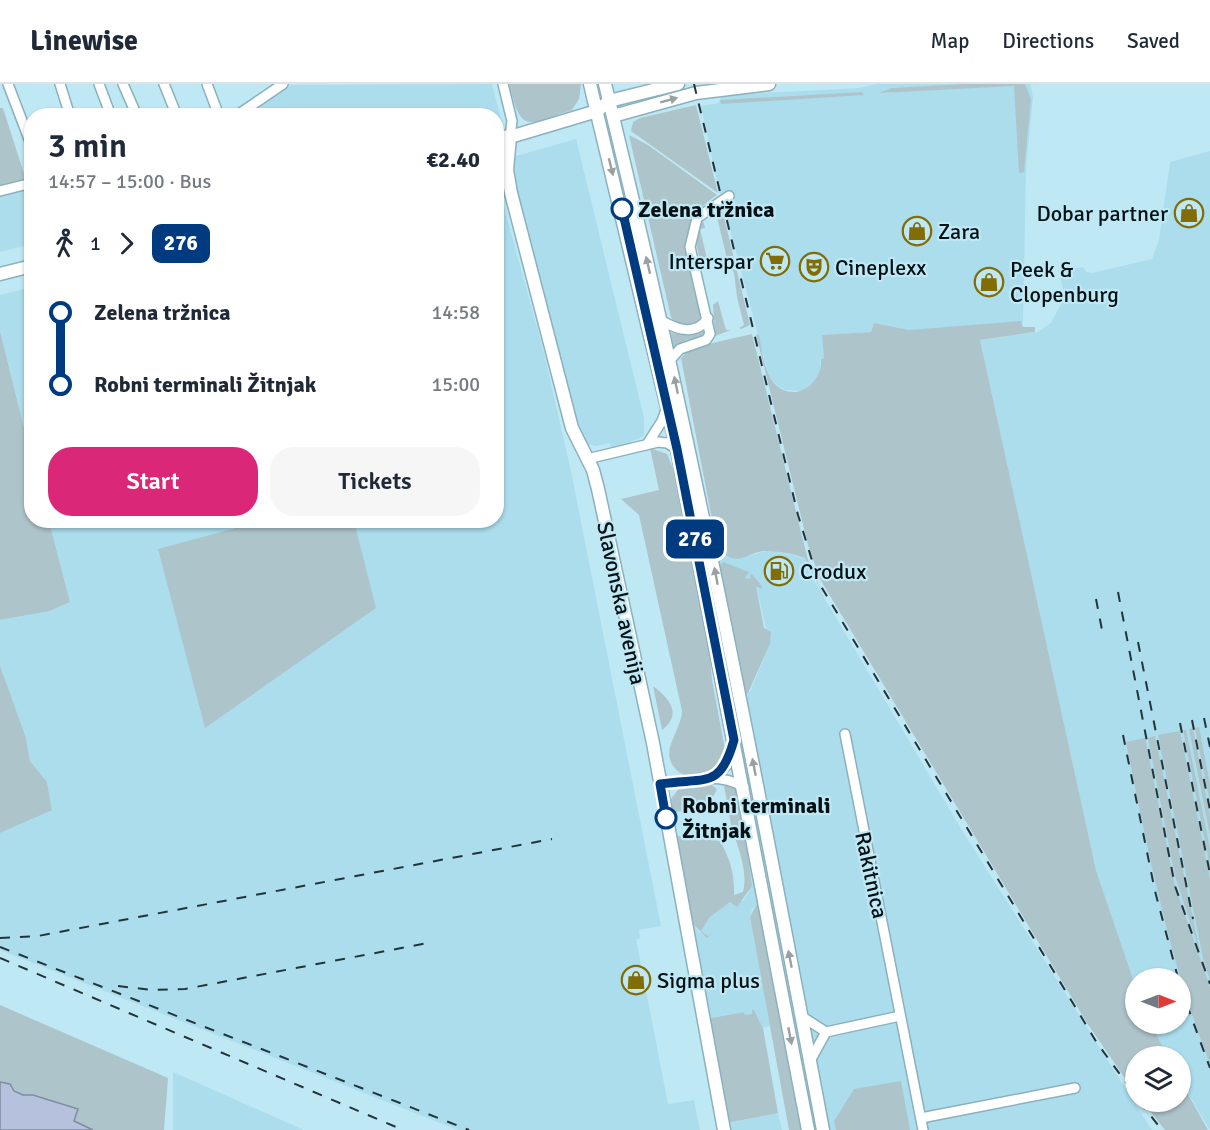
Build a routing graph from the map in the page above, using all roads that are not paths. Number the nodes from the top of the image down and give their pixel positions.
1 (8, 84) edge
2 (60, 84) edge
3 (99, 84) edge
4 (123, 84) edge
5 (164, 84) edge
6 (207, 84) edge
7 (503, 84) edge
8 (590, 84) edge
9 (605, 84) edge
10 (678, 84) edge
11 (770, 84) edge
12 (281, 85) edge
13 (609, 101) junction
14 (68, 108) edge
15 (108, 108) edge
16 (133, 108) edge
17 (174, 108) edge
18 (216, 108) edge
19 (248, 108) edge
20 (597, 111) junction
21 (613, 116) junction
22 (24, 126) edge
23 (504, 137) edge
24 (510, 137) junction
25 (504, 143) edge
26 (504, 159) edge
27 (507, 162) junction
28 (24, 185) edge
29 (0, 191) edge
30 (729, 196) dead end
31 (24, 268) edge
32 (0, 274) edge
33 (708, 318) junction
34 (662, 321) junction
35 (671, 359) junction
36 (667, 407) junction
37 (648, 443) junction
38 (677, 449) junction
39 (587, 459) junction
40 (845, 734) dead end
41 (734, 740) junction
42 (714, 778) junction
43 (660, 784) junction
44 (744, 787) junction
45 (801, 1016) junction
46 (900, 1016) junction
47 (826, 1032) junction
48 (810, 1061) junction
49 (1075, 1088) dead end
50 (921, 1118) junction
51 (724, 1130) edge
52 (808, 1130) edge
53 (823, 1130) edge
54 (923, 1130) edge

1 - 22 street
2 - 14 street
3 - 15 street
4 - 16 street
5 - 17 street
6 - 18 street
7 - 24 street, Slavonska avenija
8 - 20 main road
9 - 13 main road
10 - 13 main road
21 -> 11 main road
12 - 19 street
13 - 20 main road
13 - 21 main road
20 - 21 main road
20 - 24 main road
20 -> 36 main road
34 -> 21 main road
23 - 24 main road
24 - 25 main road
24 - 27 main road, Slavonska avenija
26 - 27 main road
27 - 39 main road, Slavonska avenija
28 - 29 street
30 - 33 street
31 - 32 main road
33 - 34 street
33 - 35 street
34 - 35 main road
45 -> 35 main road
36 - 37 street
36 - 38 main road
37 - 38 street
37 - 39 street
38 - 41 main road
39 - 43 main road, Slavonska avenija
40 - 46 street, Rakitnica
41 - 42 street
41 - 44 main road
42 - 43 street
42 - 44 street
43 - 51 main road, Slavonska avenija
44 -> 52 main road
45 - 47 street
45 - 48 main road
46 - 47 street
46 - 50 street, Rakitnica
47 - 48 street
48 - 53 main road
49 - 50 street
50 - 54 street, Rakitnica

